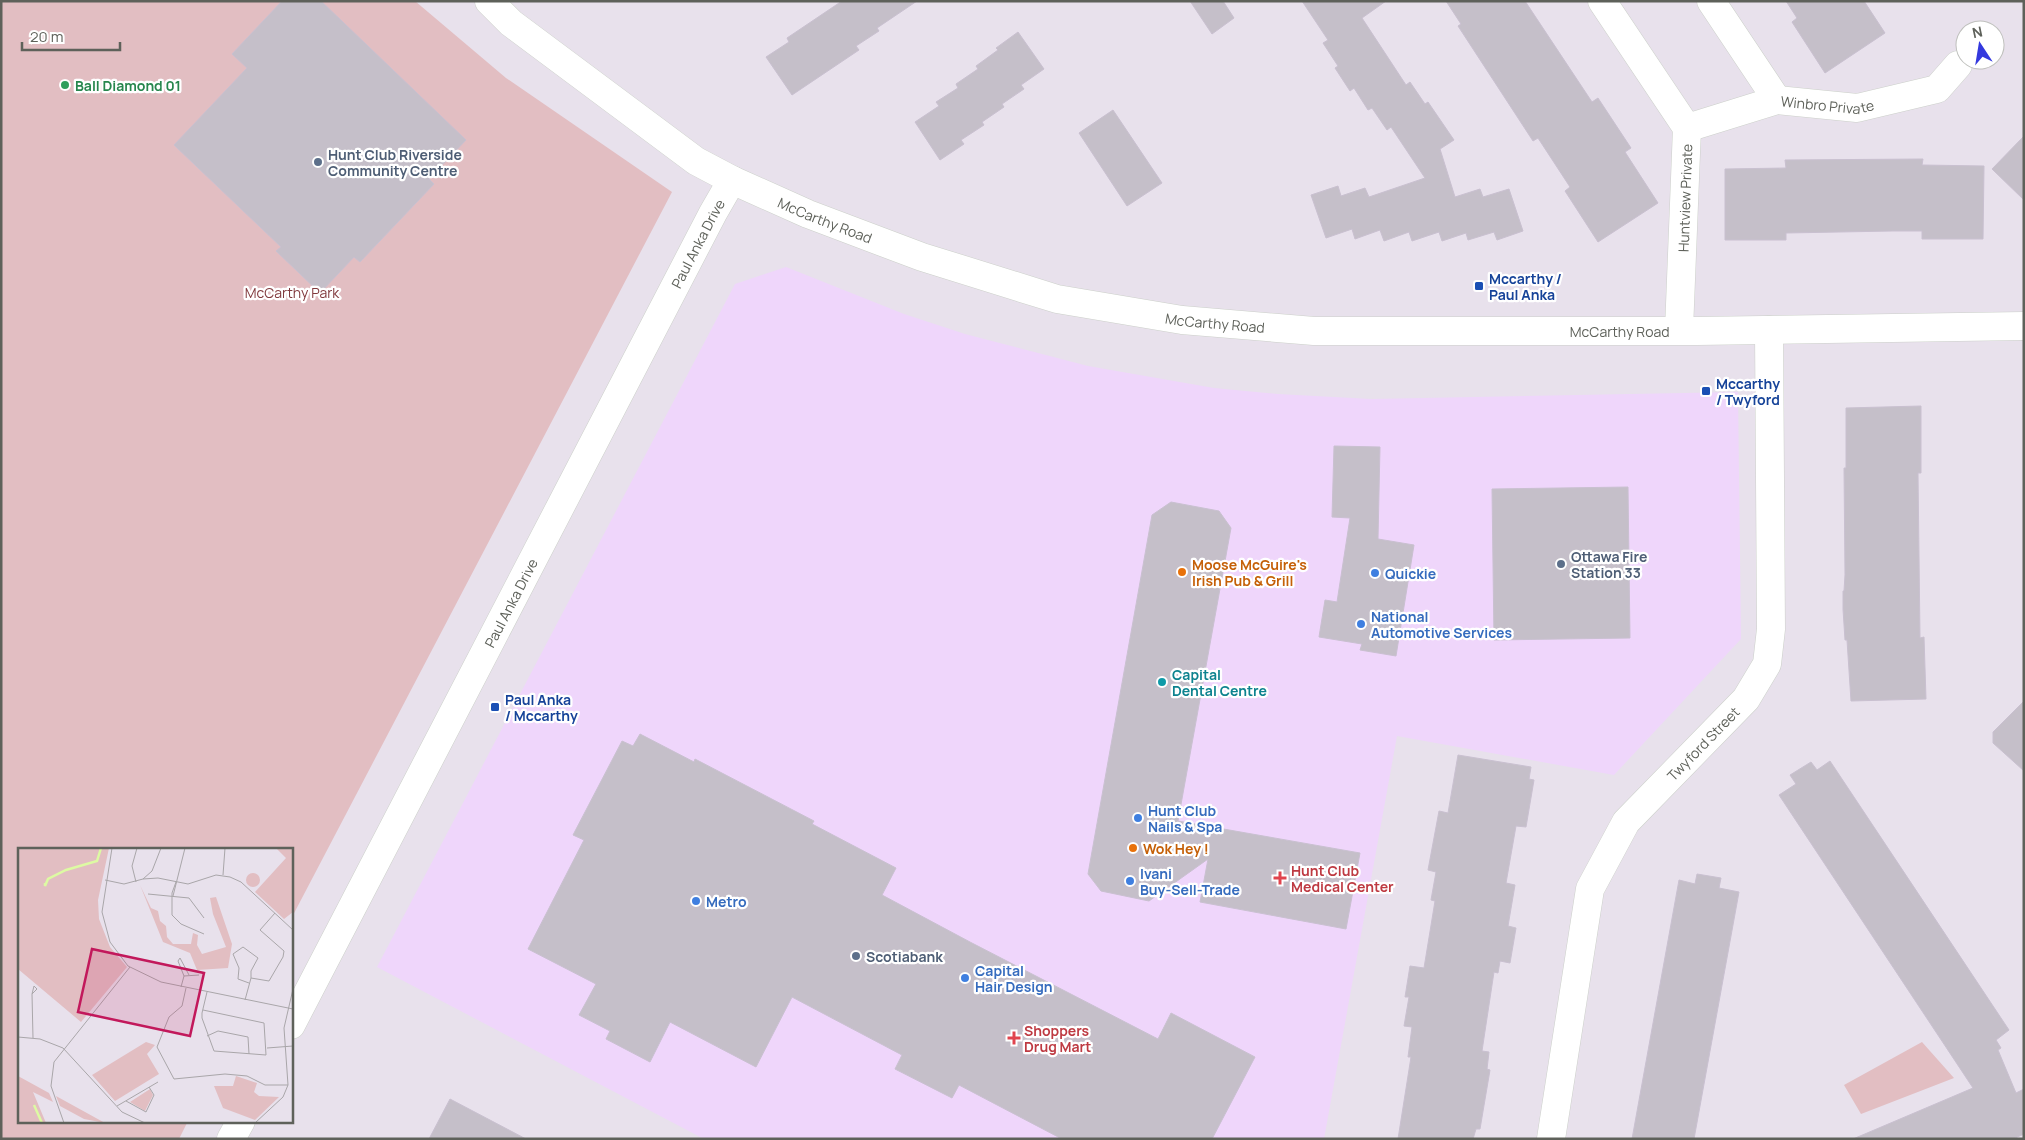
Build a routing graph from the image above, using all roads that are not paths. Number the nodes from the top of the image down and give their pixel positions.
1 (488, 1) edge
2 (1602, 1) edge
3 (1712, 1) edge
4 (1955, 68) edge
5 (1777, 100) junction
6 (1687, 128) junction
7 (732, 180) junction
8 (2024, 326) edge
9 (1679, 330) junction
10 (1768, 330) junction
11 (292, 1023) edge
12 (240, 1122) edge
13 (232, 1139) edge
14 (1551, 1139) edge

1 - 7 street, McCarthy Road
2 - 6 street, Huntview Private
3 - 5 street
4 - 5 street, Winbro Private
5 - 6 street, Winbro Private
6 - 9 street, Huntview Private
7 - 9 street, McCarthy Road
7 - 11 street, Paul Anka Drive
8 - 10 street, McCarthy Road
9 - 10 street, McCarthy Road
10 - 14 street, Twyford Street
12 - 13 street

